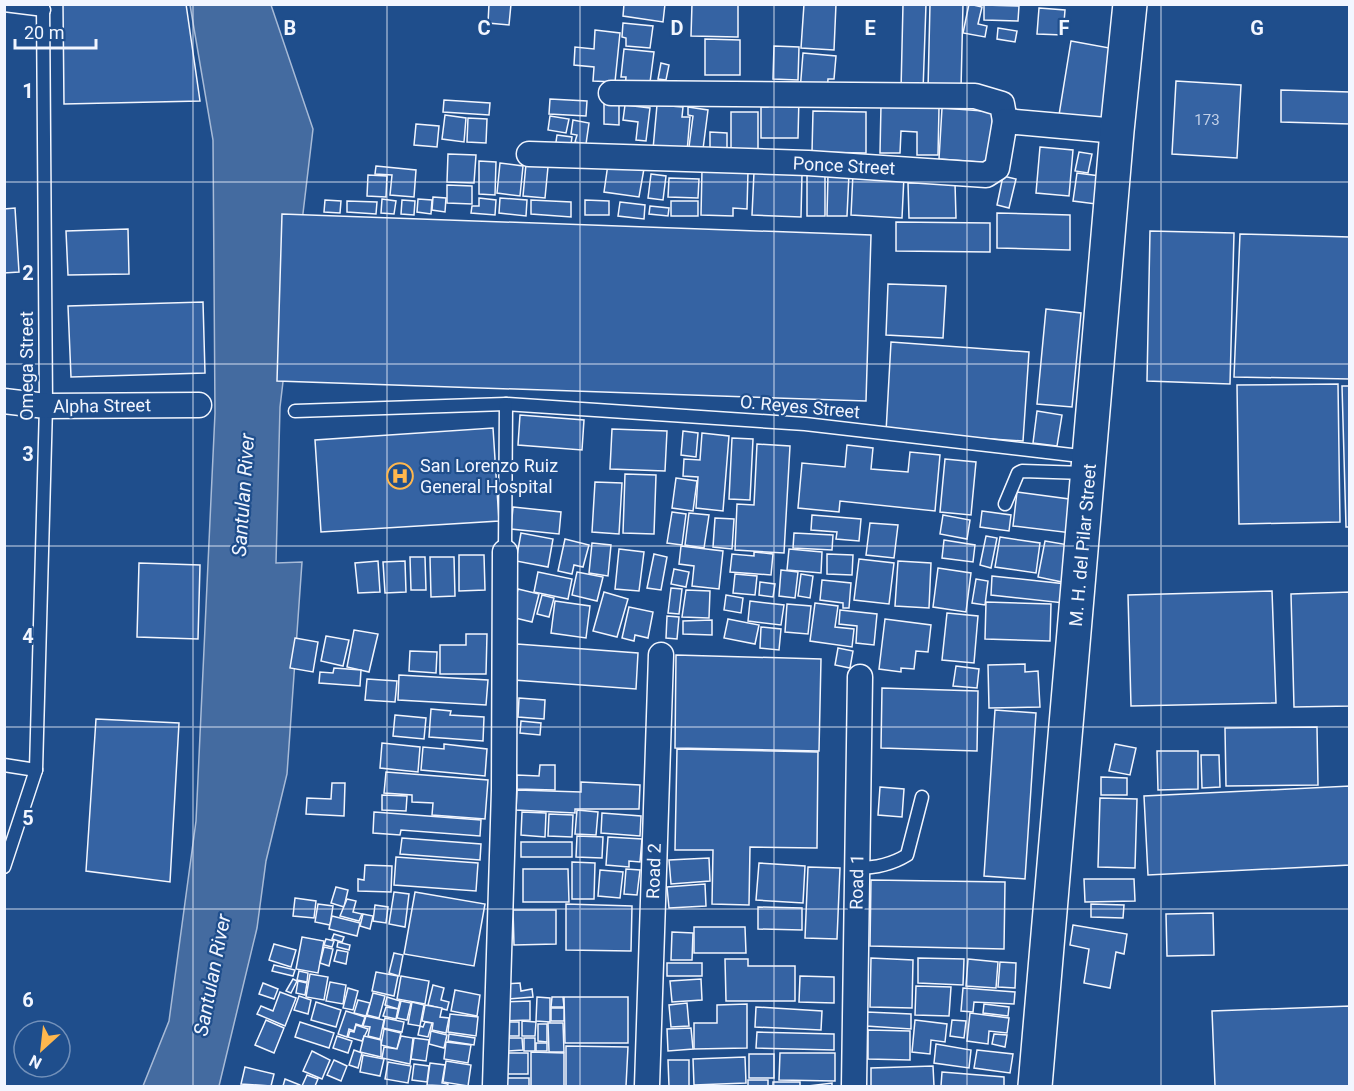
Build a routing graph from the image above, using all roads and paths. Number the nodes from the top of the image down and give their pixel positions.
1 (1130, 4) edge
2 (4, 5) edge
3 (44, 7) edge
4 (611, 93) dead end
5 (1005, 121) junction
6 (1117, 131) junction
7 (530, 154) dead end
8 (4, 401) edge
9 (506, 404) junction
10 (199, 405) dead end
11 (46, 406) junction
12 (295, 411) dead end
13 (1090, 465) junction
14 (1005, 504) dead end
15 (505, 552) joint
16 (662, 655) dead end
17 (860, 677) dead end
18 (4, 765) edge
19 (36, 770) junction
20 (922, 797) dead end
21 (4, 867) edge
22 (857, 868) junction
23 (495, 1086) edge
24 (647, 1086) edge
25 (854, 1086) edge
26 (1035, 1086) edge

1 - 6 main road, M. H. del Pilar Street
2 - 3 lane
3 - 11 lane, Omega Street
4 - 5 street
5 - 6 street
5 - 7 street, Ponce Street
6 - 13 main road, M. H. del Pilar Street
8 - 11 street, Alpha Street
9 - 12 lane, O. Reyes Street
9 - 13 lane, O. Reyes Street
9 - 15 lane
10 - 11 street, Alpha Street
11 - 19 lane, Omega Street
13 - 14 lane
13 - 26 main road, M. H. del Pilar Street
15 - 23 street
16 - 24 street, Road 2
17 - 22 street, Road 1
18 - 19 lane
19 - 21 lane, Omega Street
20 - 22 lane
22 - 25 street, Road 1

